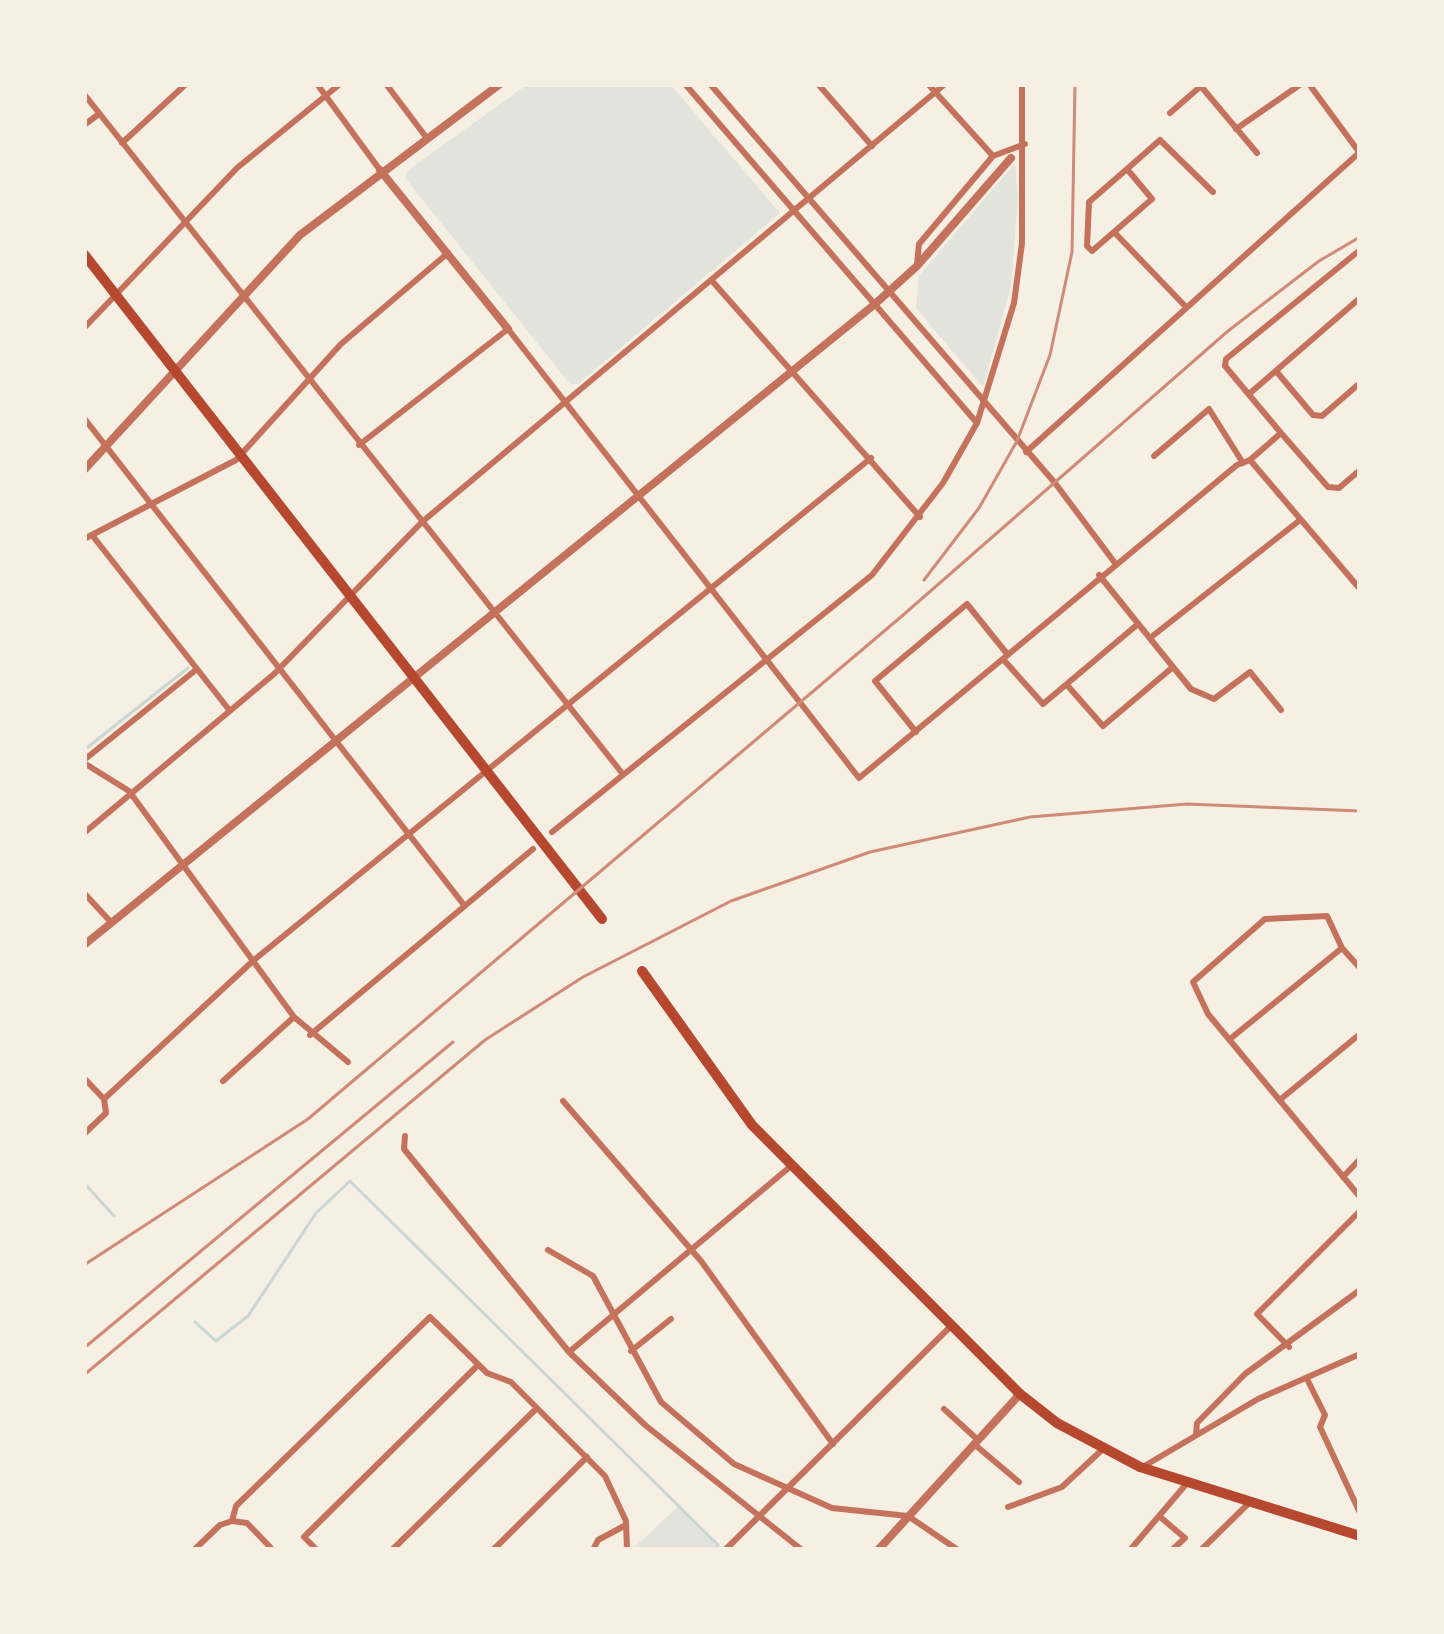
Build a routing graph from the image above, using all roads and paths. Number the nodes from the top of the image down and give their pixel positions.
1 (186, 84) edge
2 (317, 84) edge
3 (340, 84) edge
4 (386, 84) edge
5 (500, 84) edge
6 (685, 84) edge
7 (710, 84) edge
8 (818, 84) edge
9 (928, 84) edge
10 (945, 84) edge
11 (1022, 84) edge
12 (1305, 84) edge
13 (1200, 85) edge
14 (936, 92) junction
15 (84, 94) edge
16 (325, 94) junction
17 (1169, 113) dead end
18 (99, 114) junction
19 (84, 125) edge
20 (1236, 129) junction
21 (426, 137) junction
22 (122, 143) junction
23 (1025, 144) junction
24 (872, 146) junction
25 (1360, 152) edge
26 (1257, 153) dead end
27 (993, 156) junction
28 (1011, 158) dead end
29 (1127, 169) junction
30 (380, 170) junction
31 (1213, 192) dead end
32 (809, 199) junction
33 (794, 212) junction
34 (183, 220) junction
35 (1115, 233) junction
36 (1360, 250) edge
37 (448, 253) junction
38 (84, 254) edge
39 (917, 266) junction
40 (713, 282) junction
41 (114, 292) junction
42 (887, 293) junction
43 (244, 295) junction
44 (1360, 298) edge
45 (875, 304) junction
46 (1185, 306) junction
47 (84, 328) edge
48 (508, 329) junction
49 (177, 369) junction
50 (792, 370) junction
51 (1276, 370) junction
52 (309, 379) junction
53 (1360, 383) edge
54 (1249, 394) junction
55 (984, 404) junction
56 (566, 406) junction
57 (84, 418) edge
58 (977, 423) junction
59 (1281, 433) junction
60 (358, 445) junction
61 (106, 446) junction
62 (1026, 452) junction
63 (241, 453) junction
64 (1154, 456) dead end
65 (871, 458) junction
66 (1247, 462) junction
67 (84, 470) edge
68 (1360, 470) edge
69 (636, 496) junction
70 (152, 505) junction
71 (920, 517) junction
72 (1300, 520) junction
73 (422, 522) junction
74 (88, 537) edge
75 (1115, 562) junction
76 (1099, 575) junction
77 (711, 589) junction
78 (1360, 590) edge
79 (351, 591) junction
80 (495, 611) junction
81 (1138, 624) junction
82 (1150, 638) junction
83 (1006, 657) junction
84 (766, 661) junction
85 (1173, 667) junction
86 (280, 668) junction
87 (196, 669) junction
88 (415, 675) junction
89 (1067, 685) junction
90 (566, 703) junction
91 (230, 710) junction
92 (1281, 710) dead end
93 (916, 732) junction
94 (335, 740) junction
95 (84, 761) edge
96 (488, 768) junction
97 (622, 773) junction
98 (129, 791) junction
99 (552, 832) dead end
100 (84, 833) edge
101 (409, 833) junction
102 (533, 849) dead end
103 (182, 863) junction
104 (84, 893) edge
105 (464, 905) junction
106 (602, 919) dead end
107 (109, 920) junction
108 (84, 945) edge
109 (1342, 948) junction
110 (254, 960) junction
111 (1360, 968) edge
112 (642, 970) dead end
113 (294, 1017) junction
114 (1360, 1034) edge
115 (310, 1035) junction
116 (1230, 1039) junction
117 (348, 1062) dead end
118 (84, 1078) edge
119 (223, 1081) dead end
120 (104, 1099) junction
121 (1281, 1099) junction
122 (563, 1101) dead end
123 (84, 1134) edge
124 (405, 1136) dead end
125 (1360, 1159) edge
126 (791, 1166) junction
127 (1343, 1177) junction
128 (1360, 1197) edge
129 (1360, 1210) edge
130 (548, 1250) dead end
131 (691, 1251) junction
132 (1360, 1290) edge
133 (614, 1315) junction
134 (670, 1319) dead end
135 (953, 1324) junction
136 (1289, 1347) junction
137 (631, 1351) junction
138 (569, 1352) junction
139 (1360, 1354) edge
140 (478, 1365) junction
141 (1307, 1379) junction
142 (1020, 1394) junction
143 (537, 1408) junction
144 (944, 1409) dead end
145 (1196, 1435) junction
146 (976, 1442) junction
147 (833, 1444) junction
148 (1103, 1450) junction
149 (587, 1457) junction
150 (1140, 1467) junction
151 (1019, 1482) dead end
152 (1188, 1482) junction
153 (788, 1486) junction
154 (1250, 1502) junction
155 (1008, 1507) dead end
156 (1360, 1513) edge
157 (762, 1514) junction
158 (908, 1516) junction
159 (1160, 1516) junction
160 (232, 1521) junction
161 (626, 1525) junction
162 (1360, 1536) edge
163 (194, 1550) edge
164 (273, 1550) edge
165 (317, 1550) edge
166 (392, 1550) edge
167 (493, 1550) edge
168 (593, 1550) edge
169 (627, 1550) edge
170 (725, 1550) edge
171 (802, 1550) edge
172 (878, 1550) edge
173 (958, 1550) edge
174 (1130, 1550) edge
175 (1172, 1550) edge
176 (1201, 1550) edge

1 - 22 street
2 - 16 street
3 - 16 street
4 - 21 street
5 - 21 street
6 - 33 street
7 - 32 street
8 - 24 street
9 - 14 street
10 - 14 street
11 - 23 street
12 - 20 street
12 - 25 street
13 - 17 street
13 - 20 street
14 - 24 street
14 - 27 street
15 - 18 street
16 - 30 street
16 - 34 street
18 - 19 street
18 - 22 street
20 - 26 street
21 - 30 street
22 - 34 street
23 - 27 street
23 - 55 street
24 - 32 street
25 - 46 street
27 - 39 street
28 - 39 street
29 - 31 street
29 - 35 street
29 - 35 street
30 - 37 street
30 - 43 street
32 - 33 street
32 - 42 street
33 - 40 street
33 - 45 street
34 - 41 street
34 - 43 street
35 - 46 street
36 - 54 street
37 - 48 street
37 - 52 street
38 - 41 main road
39 - 42 street
40 - 50 street
40 - 56 street
41 - 47 street
41 - 49 main road
42 - 45 street
42 - 55 street
43 - 49 street
43 - 52 street
44 - 51 street
45 - 50 street
45 - 58 street
46 - 62 street
48 - 56 street
48 - 60 street
49 - 61 street
49 - 63 main road
50 - 65 street
50 - 69 street
51 - 53 street
51 - 54 street
52 - 60 street
52 - 63 street
54 - 59 street
55 - 58 street
55 - 62 street
56 - 69 street
56 - 73 street
57 - 61 street
58 - 71 street
59 - 66 street
59 - 68 street
60 - 73 street
61 - 67 street
61 - 70 street
62 - 75 street
63 - 70 street
63 - 79 main road
64 - 66 street
65 - 71 street
65 - 77 street
66 - 72 street
66 - 75 street
69 - 77 street
69 - 80 street
70 - 74 street
70 - 86 street
71 - 84 street
72 - 78 street
72 - 82 street
73 - 79 street
73 - 80 street
74 - 87 street
75 - 76 street
76 - 81 street
76 - 83 street
77 - 84 street
77 - 90 street
79 - 86 street
79 - 88 main road
80 - 88 street
80 - 90 street
81 - 82 street
81 - 89 street
82 - 85 street
83 - 89 street
83 - 93 street
83 - 93 street
84 - 93 street
84 - 97 street
85 - 89 street
85 - 92 street
86 - 91 street
86 - 94 street
87 - 91 street
87 - 95 street
88 - 94 street
88 - 96 main road
90 - 96 street
90 - 97 street
91 - 98 street
94 - 101 street
94 - 103 street
95 - 98 street
96 - 101 street
96 - 106 main road
97 - 99 street
98 - 100 street
98 - 103 street
101 - 105 street
101 - 110 street
102 - 105 street
103 - 107 street
103 - 110 street
104 - 107 street
105 - 115 street
107 - 108 street
109 - 111 street
109 - 116 street
109 - 116 street
110 - 113 street
110 - 120 street
112 - 126 main road
113 - 115 street
113 - 119 street
114 - 121 street
115 - 117 street
116 - 121 street
118 - 120 street
120 - 123 street
121 - 127 street
122 - 131 street
124 - 138 street
125 - 127 street
126 - 131 street
126 - 135 main road
127 - 128 street
129 - 136 street
130 - 133 street
131 - 133 street
131 - 147 street
132 - 136 street
133 - 137 street
133 - 138 street
134 - 137 street
135 - 142 main road
135 - 147 street
136 - 145 street
137 - 153 street
138 - 157 street
139 - 141 street
140 - 143 street
140 - 160 street
140 - 165 street
141 - 145 street
141 - 156 street
142 - 146 street
142 - 148 main road
143 - 149 street
143 - 166 street
144 - 146 street
145 - 150 street
146 - 151 street
146 - 158 street
147 - 153 street
148 - 150 main road
148 - 155 street
149 - 161 street
149 - 167 street
150 - 152 main road
152 - 154 main road
152 - 159 street
153 - 157 street
153 - 158 street
154 - 162 main road
154 - 176 street
157 - 170 street
157 - 171 street
158 - 172 street
158 - 173 street
159 - 174 street
159 - 175 street
160 - 163 street
160 - 164 street
161 - 168 street
161 - 169 street

